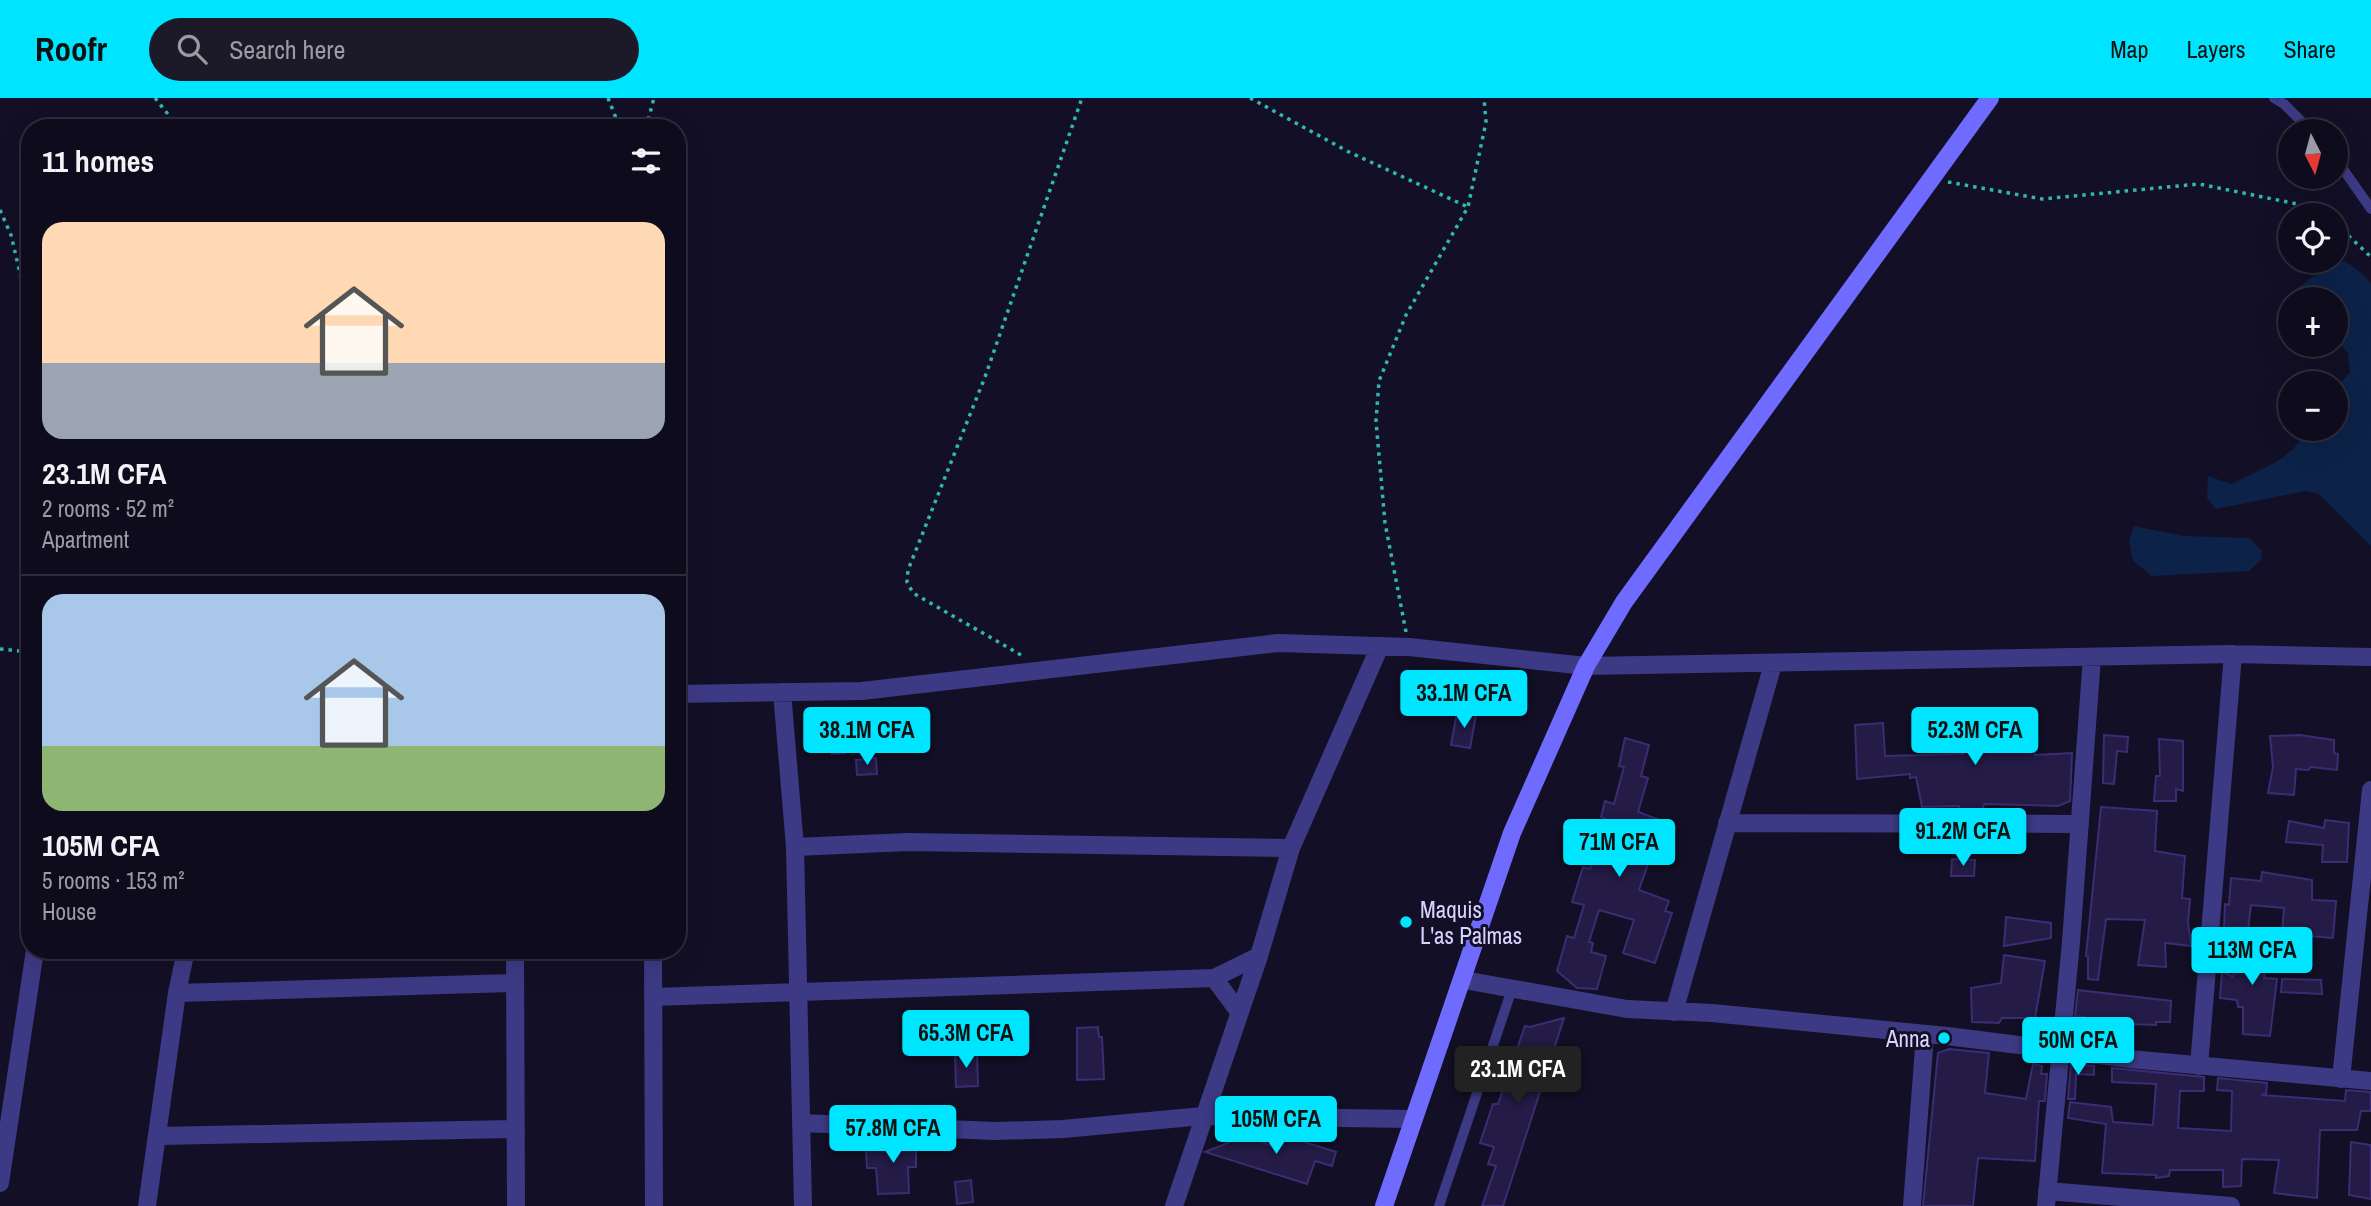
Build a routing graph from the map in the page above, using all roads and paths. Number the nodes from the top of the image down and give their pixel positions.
1 (155, 98) edge
2 (608, 98) edge
3 (654, 98) edge
4 (1082, 98) edge
5 (1250, 98) edge
6 (1484, 98) edge
7 (1990, 98) edge
8 (2274, 98) edge
9 (171, 119) edge
10 (616, 119) edge
11 (648, 119) edge
12 (2299, 119) edge
13 (2348, 175) edge
14 (1932, 180) junction
15 (2366, 198) edge
16 (2292, 203) edge
17 (1468, 207) junction
18 (2371, 209) edge
19 (0, 210) edge
20 (2348, 235) edge
21 (2371, 257) edge
22 (21, 278) edge
23 (1380, 646) junction
24 (1409, 647) junction
25 (0, 649) edge
26 (21, 651) edge
27 (2233, 654) junction
28 (2092, 657) junction
29 (2371, 657) edge
30 (1773, 664) junction
31 (1586, 666) junction
32 (1046, 670) junction
33 (782, 692) junction
34 (686, 694) edge
35 (2371, 790) edge
36 (2370, 811) edge
37 (1727, 823) junction
38 (2080, 824) junction
39 (795, 847) junction
40 (1291, 848) junction
41 (2364, 949) edge
42 (1259, 956) junction
43 (35, 959) edge
44 (184, 959) edge
45 (515, 959) edge
46 (653, 959) edge
47 (1214, 978) junction
48 (1464, 980) junction
49 (514, 983) junction
50 (1512, 989) junction
51 (797, 990) junction
52 (177, 993) junction
53 (653, 997) junction
54 (1239, 1012) junction
55 (1674, 1012) junction
56 (1925, 1035) junction
57 (2061, 1050) junction
58 (2199, 1066) junction
59 (2341, 1079) junction
60 (2371, 1081) edge
61 (1203, 1116) junction
62 (1412, 1119) junction
63 (801, 1123) junction
64 (516, 1129) junction
65 (159, 1136) junction
66 (0, 1183) edge
67 (2046, 1199) edge
68 (2194, 1204) edge
69 (147, 1206) edge
70 (516, 1206) edge
71 (654, 1206) edge
72 (803, 1206) edge
73 (1174, 1206) edge
74 (1384, 1206) edge
75 (1439, 1206) edge
76 (1912, 1206) edge
77 (2231, 1206) edge

1 - 9 path
2 - 10 path
3 - 11 path
4 - 32 path
5 - 17 path
6 - 17 path
7 - 14 street
8 - 12 lane
13 - 15 lane
14 - 16 path
14 - 31 street
15 - 18 lane
17 - 24 path
19 - 22 path
20 - 21 path
23 - 24 street
23 - 32 street
23 - 40 street
24 - 31 street
25 - 26 path
27 - 28 street
27 - 29 street
27 - 58 street
28 - 30 street
28 - 38 street
30 - 31 street
30 - 37 street
31 - 48 street
32 - 33 street
33 - 34 street
33 - 39 street
35 - 36 street
36 - 41 street
37 - 38 street
37 - 55 street
38 - 57 street
39 - 40 street
39 - 51 street
40 - 42 street
41 - 59 street
42 - 47 street
42 - 54 street
43 - 66 street
44 - 52 street
45 - 49 street
46 - 53 street
47 - 51 street
47 - 54 street
48 - 50 street
48 - 62 street
49 - 52 street
49 - 64 street
50 - 55 street
50 - 75 lane
51 - 53 street
51 - 63 street
52 - 65 street
53 - 71 street
54 - 61 street
55 - 56 street
56 - 57 street
56 - 76 street
57 - 58 street
57 - 67 street
58 - 59 street
59 - 60 street
61 - 62 street
61 - 63 street
61 - 73 street
62 - 74 street
63 - 72 street
64 - 65 street
64 - 70 street
65 - 69 street
67 - 68 street
68 - 77 street

